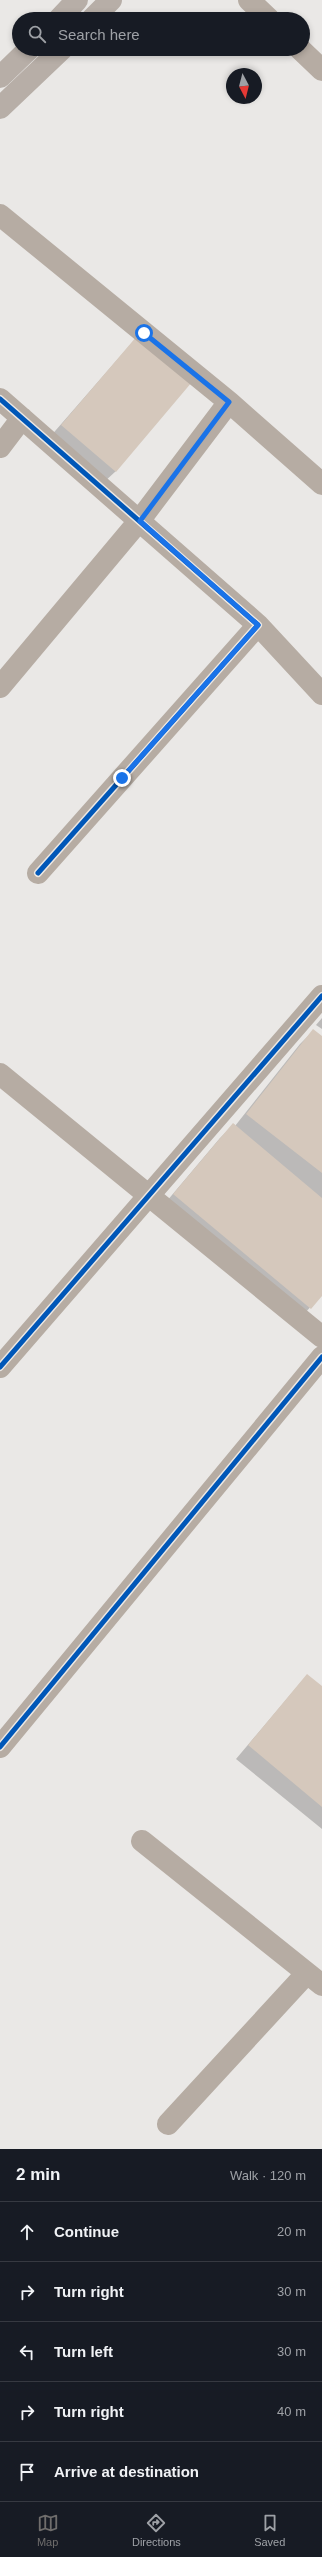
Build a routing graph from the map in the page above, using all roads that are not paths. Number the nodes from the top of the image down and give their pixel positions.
1 (78, 0) edge
2 (111, 0) edge
3 (248, 0) edge
4 (66, 12) edge
5 (99, 12) edge
6 (261, 12) edge
7 (22, 56) edge
8 (55, 56) edge
9 (307, 56) edge
10 (322, 70) edge
11 (0, 77) edge
12 (0, 108) edge
13 (0, 214) edge
14 (0, 399) edge
15 (229, 402) junction
16 (22, 418) junction
17 (0, 446) edge
18 (322, 484) edge
19 (140, 521) junction
20 (258, 625) junction
21 (0, 687) edge
22 (322, 694) edge
23 (38, 873) dead end
24 (322, 996) edge
25 (0, 1074) edge
26 (149, 1196) junction
27 (322, 1337) edge
28 (322, 1357) edge
29 (0, 1367) edge
30 (0, 1747) edge
31 (142, 1841) dead end
32 (315, 1979) edge
33 (168, 2124) dead end

1 - 4 main road
2 - 5 main road
3 - 6 street
7 - 11 main road
8 - 12 main road
9 - 10 street
13 - 15 street
14 - 16 street
15 - 18 street
15 - 19 street
16 - 17 street
16 - 19 street
19 - 20 street
19 - 21 street
20 - 22 street
20 - 23 street
24 - 26 street
25 - 26 street
26 - 27 street
26 - 29 street
28 - 30 street
31 - 32 street
32 - 33 street

